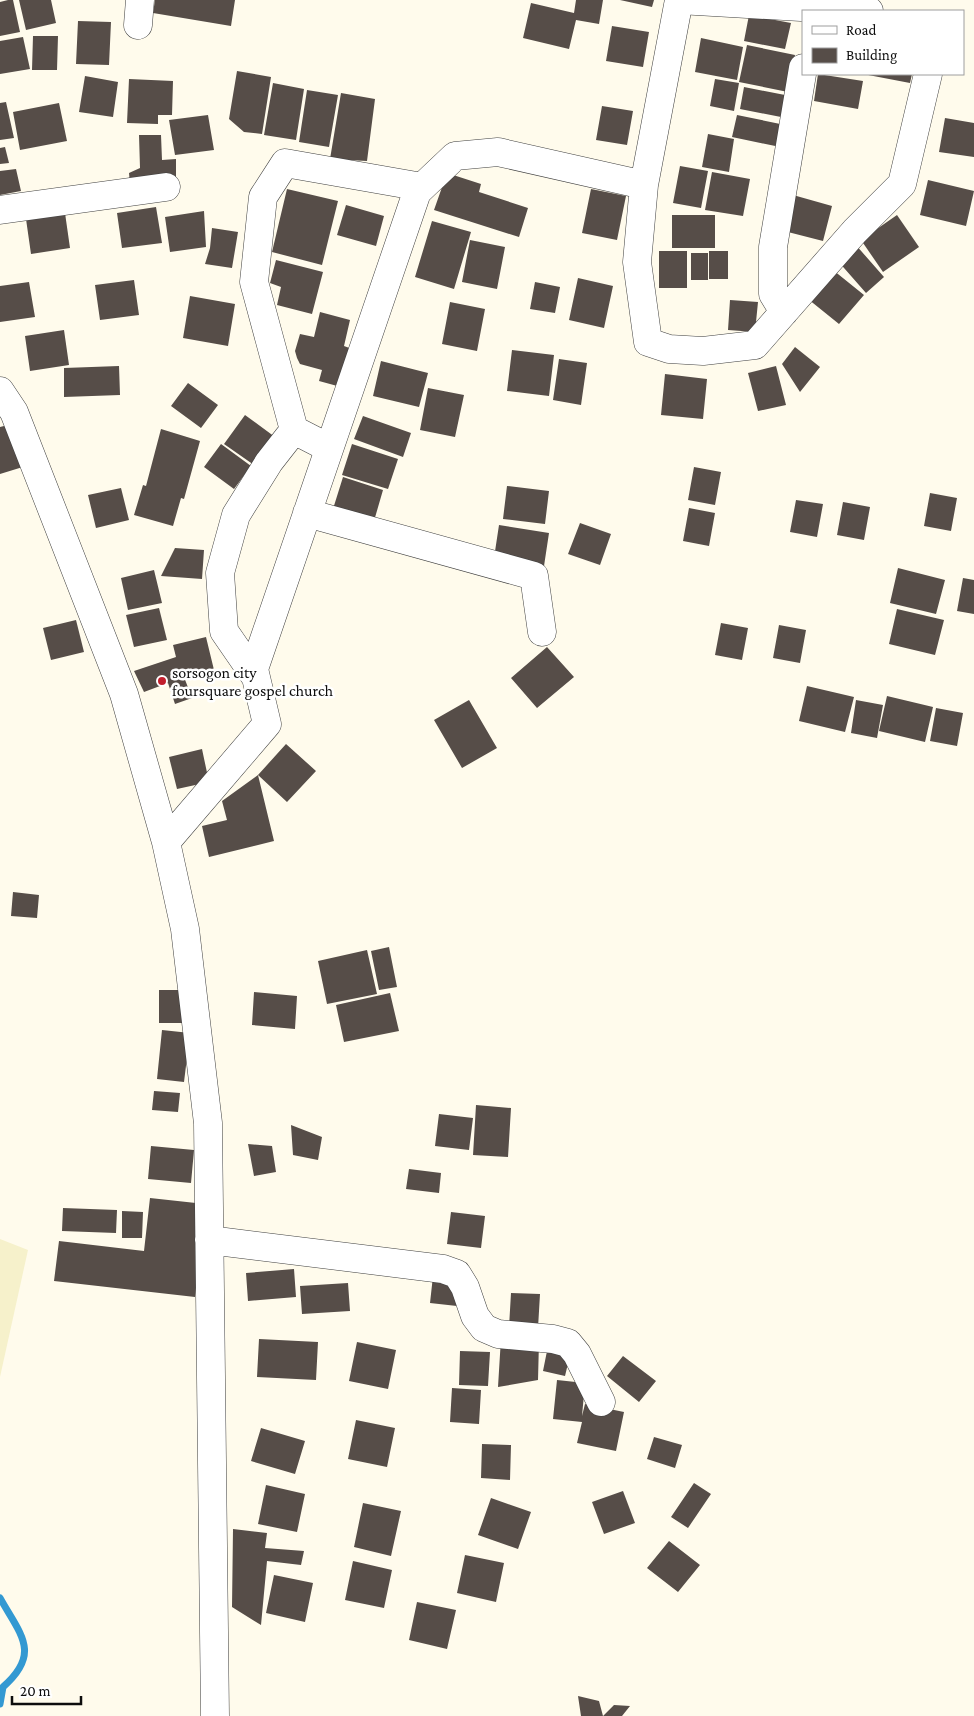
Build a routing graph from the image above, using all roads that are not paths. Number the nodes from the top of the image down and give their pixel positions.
1 (679, 0) edge
2 (813, 6) edge
3 (858, 10) edge
4 (802, 74) edge
5 (928, 75) edge
6 (644, 185) junction
7 (166, 187) dead end
8 (422, 187) junction
9 (0, 210) edge
10 (784, 312) junction
11 (0, 391) edge
12 (294, 430) junction
13 (329, 448) junction
14 (307, 513) junction
15 (542, 632) dead end
16 (255, 676) junction
17 (166, 842) junction
18 (209, 1240) junction
19 (602, 1402) dead end
20 (215, 1716) edge

1 - 2 street
1 - 6 street
2 - 3 street
4 - 10 street
5 - 10 street
6 - 8 street
6 - 10 street
7 - 9 street
8 - 12 street
8 - 13 street
11 - 17 street
12 - 13 street
12 - 16 street
13 - 14 street
14 - 15 street
14 - 16 street
16 - 17 street
17 - 18 street
18 - 19 street
18 - 20 street

